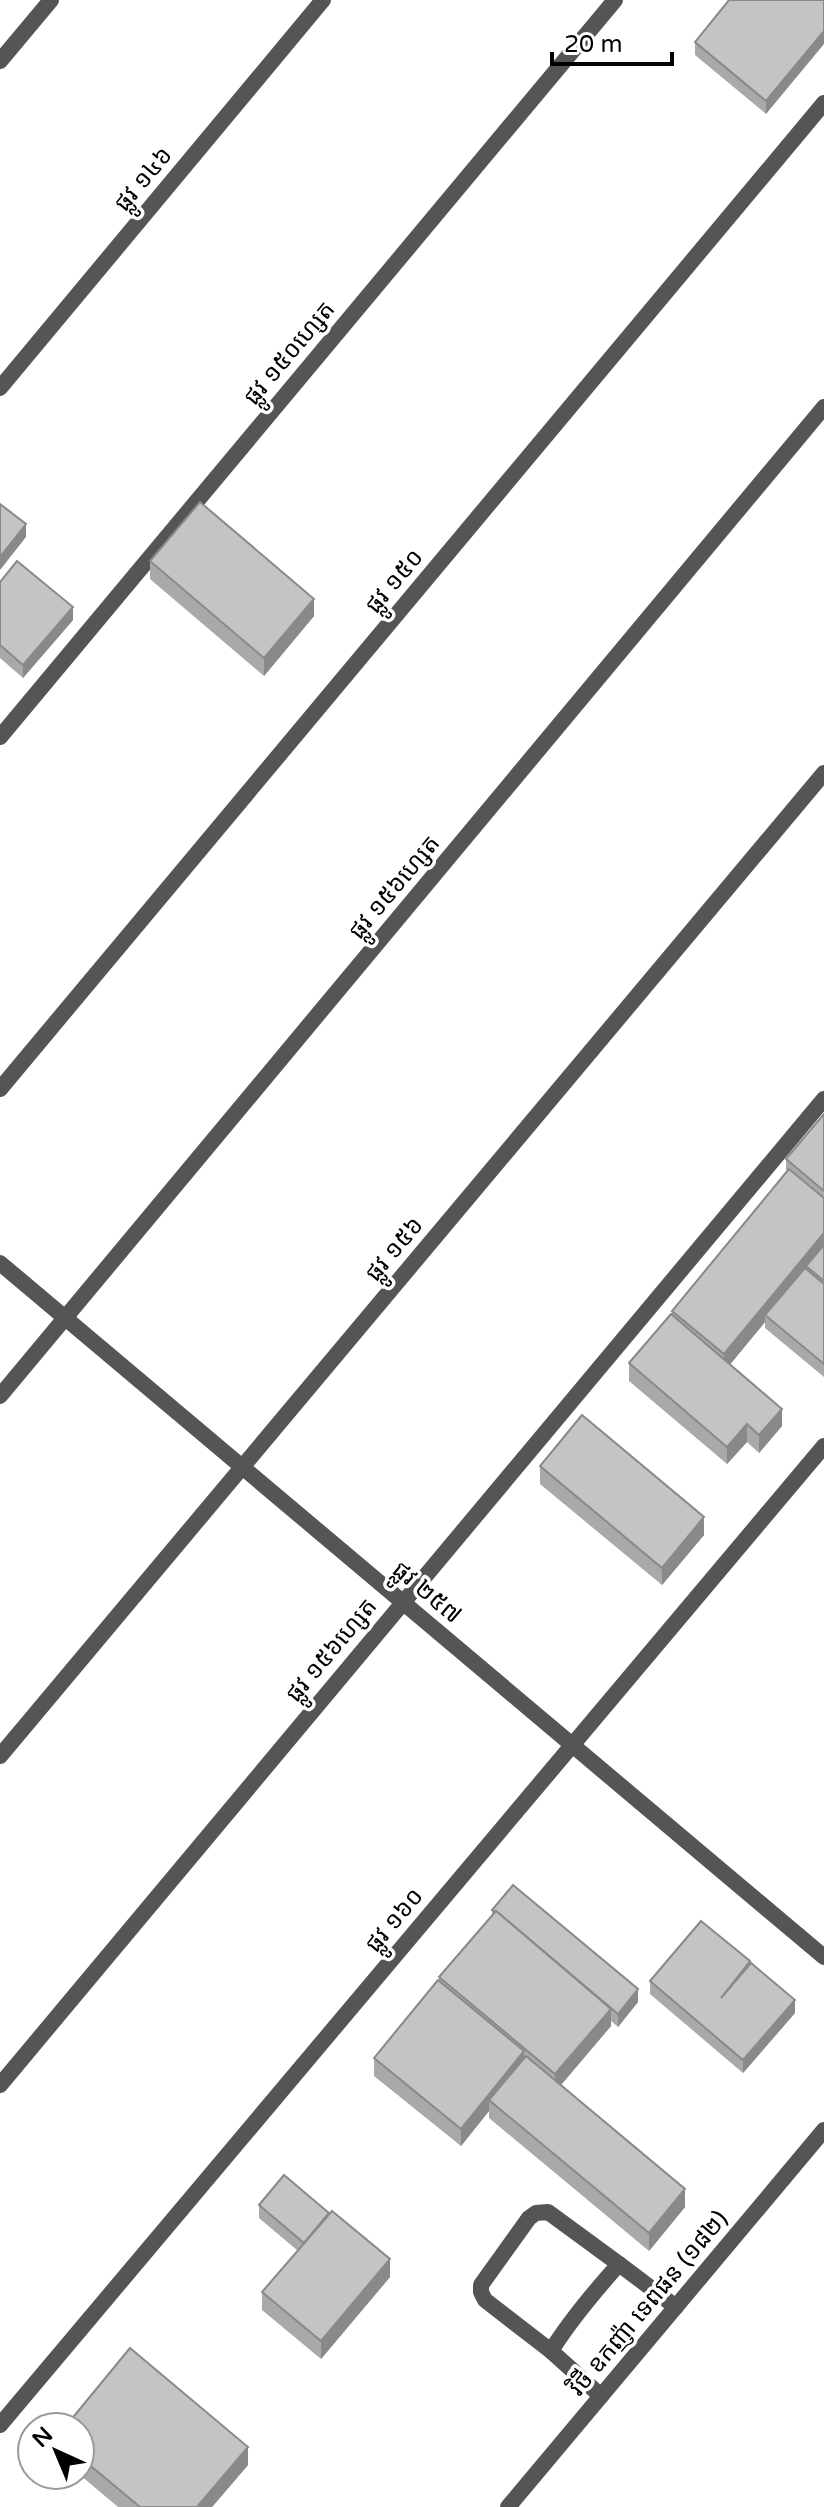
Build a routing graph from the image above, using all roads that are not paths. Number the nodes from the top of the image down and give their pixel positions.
1 (51, 0) edge
2 (323, 0) edge
3 (615, 0) edge
4 (0, 61) edge
5 (824, 103) edge
6 (0, 388) edge
7 (824, 407) edge
8 (0, 737) edge
9 (824, 773) edge
10 (0, 1089) edge
11 (824, 1099) edge
12 (0, 1263) edge
13 (65, 1318) junction
14 (0, 1396) edge
15 (824, 1446) edge
16 (243, 1467) junction
17 (403, 1602) junction
18 (572, 1745) junction
19 (0, 1756) edge
20 (824, 1957) edge
21 (0, 2085) edge
22 (824, 2130) edge
23 (619, 2264) junction
24 (676, 2307) junction
25 (551, 2351) junction
26 (601, 2396) junction
27 (0, 2425) edge
28 (508, 2507) edge

1 - 4 street
2 - 6 street, ផ្លូវ ១៤៦
3 - 8 street, ផ្លូវ ១៥០ហ្សេត
5 - 10 street, ផ្លូវ ១៥០
7 - 13 street, ផ្លូវ ១៥៦ហ្សេត
9 - 16 street, ផ្លូវ ១៥៦
11 - 17 street, ផ្លូវ ១៥៦ហ្សេត
12 - 13 street, ផ្លូវ ២៥៧
13 - 14 street, ផ្លូវ ១៥៦ហ្សេត
13 - 16 street, ផ្លូវ ២៥៧
15 - 18 street, ផ្លូវ ១៦០
16 - 17 street, ផ្លូវ ២៥៧
16 - 19 street, ផ្លូវ ១៥៦
17 - 18 street, ផ្លូវ ២៥៧
17 - 21 street, ផ្លូវ ១៥៦ហ្សេត
18 - 20 street, ផ្លូវ ២៥៧
18 - 27 street, ផ្លូវ ១៦០
22 - 24 street, វិថី ឧកញ៉ា ទេពផន (១៨២)
23 - 24 street
23 - 25 street
23 - 25 street
24 - 26 street, វិថី ឧកញ៉ា ទេពផន (១៨២)
25 - 26 street
26 - 28 street, វិថី ឧកញ៉ា ទេពផន (១៨២)

